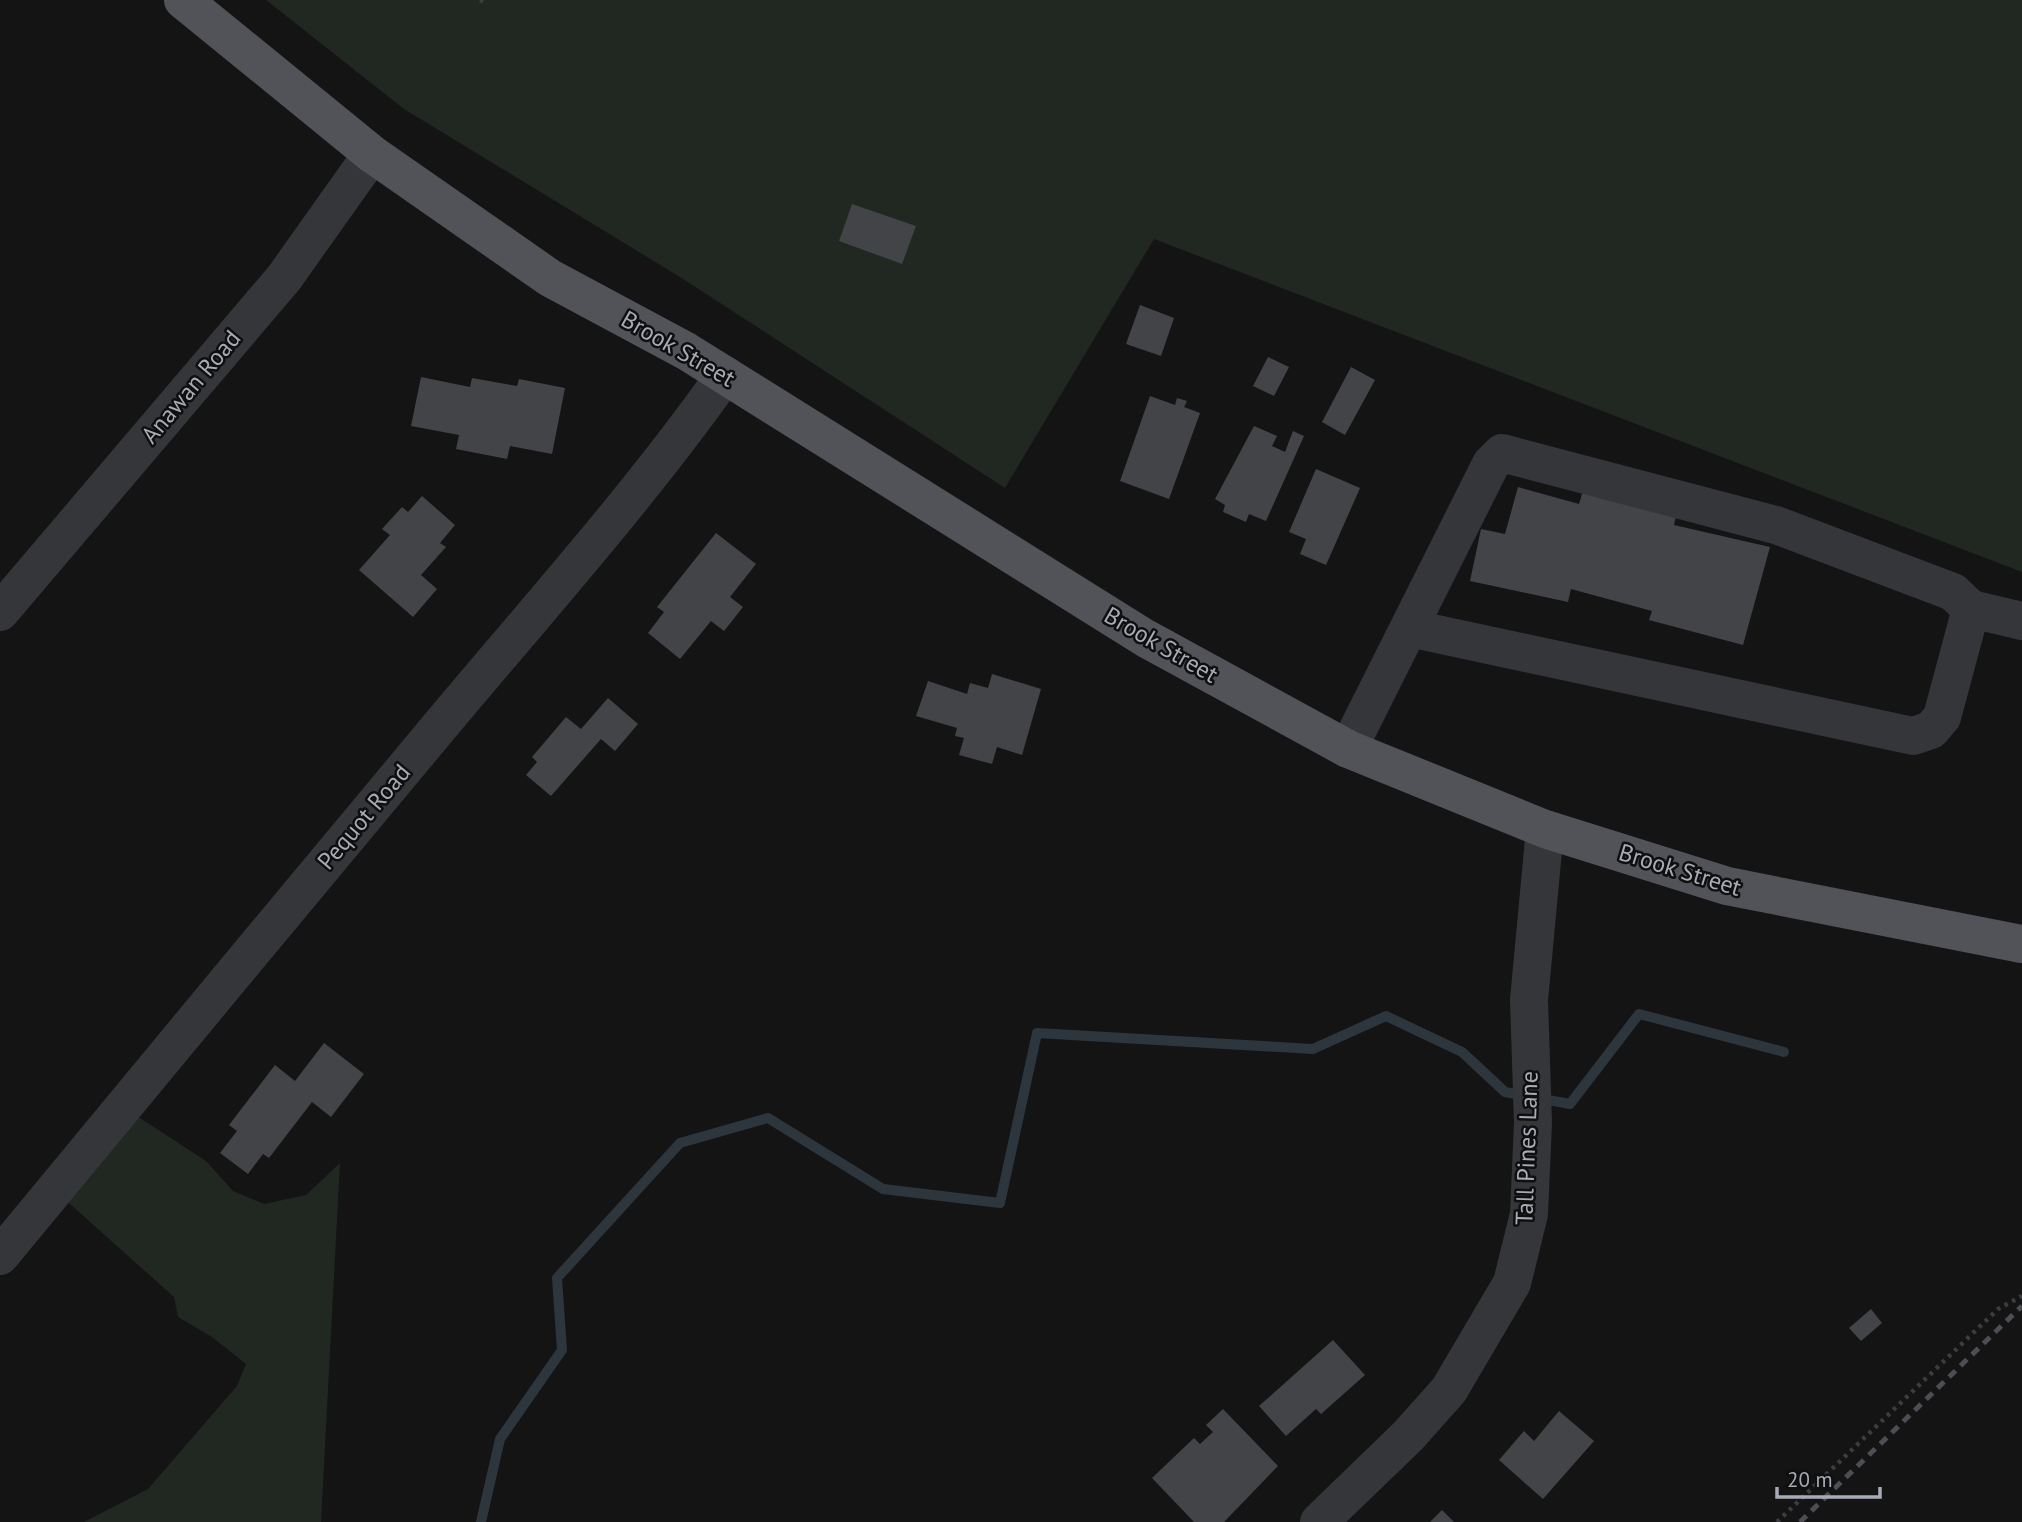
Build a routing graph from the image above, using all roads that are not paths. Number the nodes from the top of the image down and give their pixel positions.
1 (183, 0) edge
2 (377, 158) junction
3 (725, 375) junction
4 (1971, 609) junction
5 (0, 612) edge
6 (2022, 621) edge
7 (1409, 628) junction
8 (1348, 749) junction
9 (1545, 829) junction
10 (2022, 944) edge
11 (0, 1256) edge
12 (1319, 1522) edge

1 - 2 main road, Brook Street
2 - 3 main road, Brook Street
2 - 5 street, Anawan Road
3 - 8 main road, Brook Street
3 - 11 street, Pequot Road
4 - 6 street
4 - 7 street
4 - 7 street
7 - 8 street
8 - 9 main road, Brook Street
9 - 10 main road, Brook Street
9 - 12 street, Tall Pines Lane

